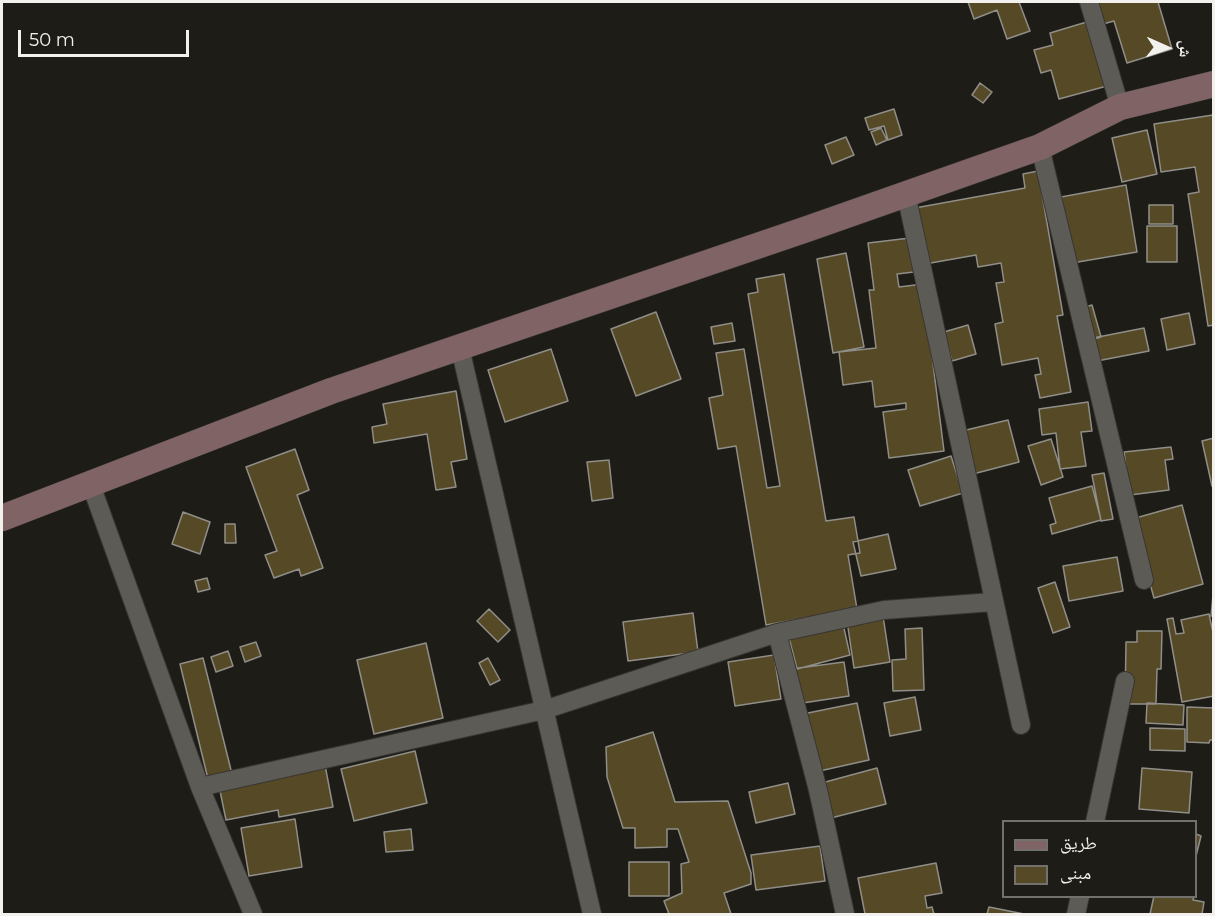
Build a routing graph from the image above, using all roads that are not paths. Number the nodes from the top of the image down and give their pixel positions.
1 (1089, 2) edge
2 (1214, 84) edge
3 (1120, 106) junction
4 (1040, 147) junction
5 (906, 194) junction
6 (460, 348) junction
7 (91, 485) junction
8 (2, 519) edge
9 (1144, 580) dead end
10 (993, 602) junction
11 (777, 633) junction
12 (1125, 681) dead end
13 (544, 710) junction
14 (1021, 725) dead end
15 (200, 787) junction
16 (1095, 820) edge
17 (1080, 898) edge
18 (253, 915) edge
19 (592, 915) edge
20 (845, 915) edge
21 (1076, 915) edge

1 - 3 street
2 - 3 main road
3 - 4 main road
4 - 5 main road
4 - 9 street
5 - 6 main road
5 - 10 street
6 - 7 main road
6 - 13 street
7 - 8 main road
7 - 15 street
10 - 11 street
10 - 14 street
11 - 13 street
11 - 20 street
12 - 16 street
13 - 15 street
13 - 19 street
15 - 18 street
17 - 21 street

